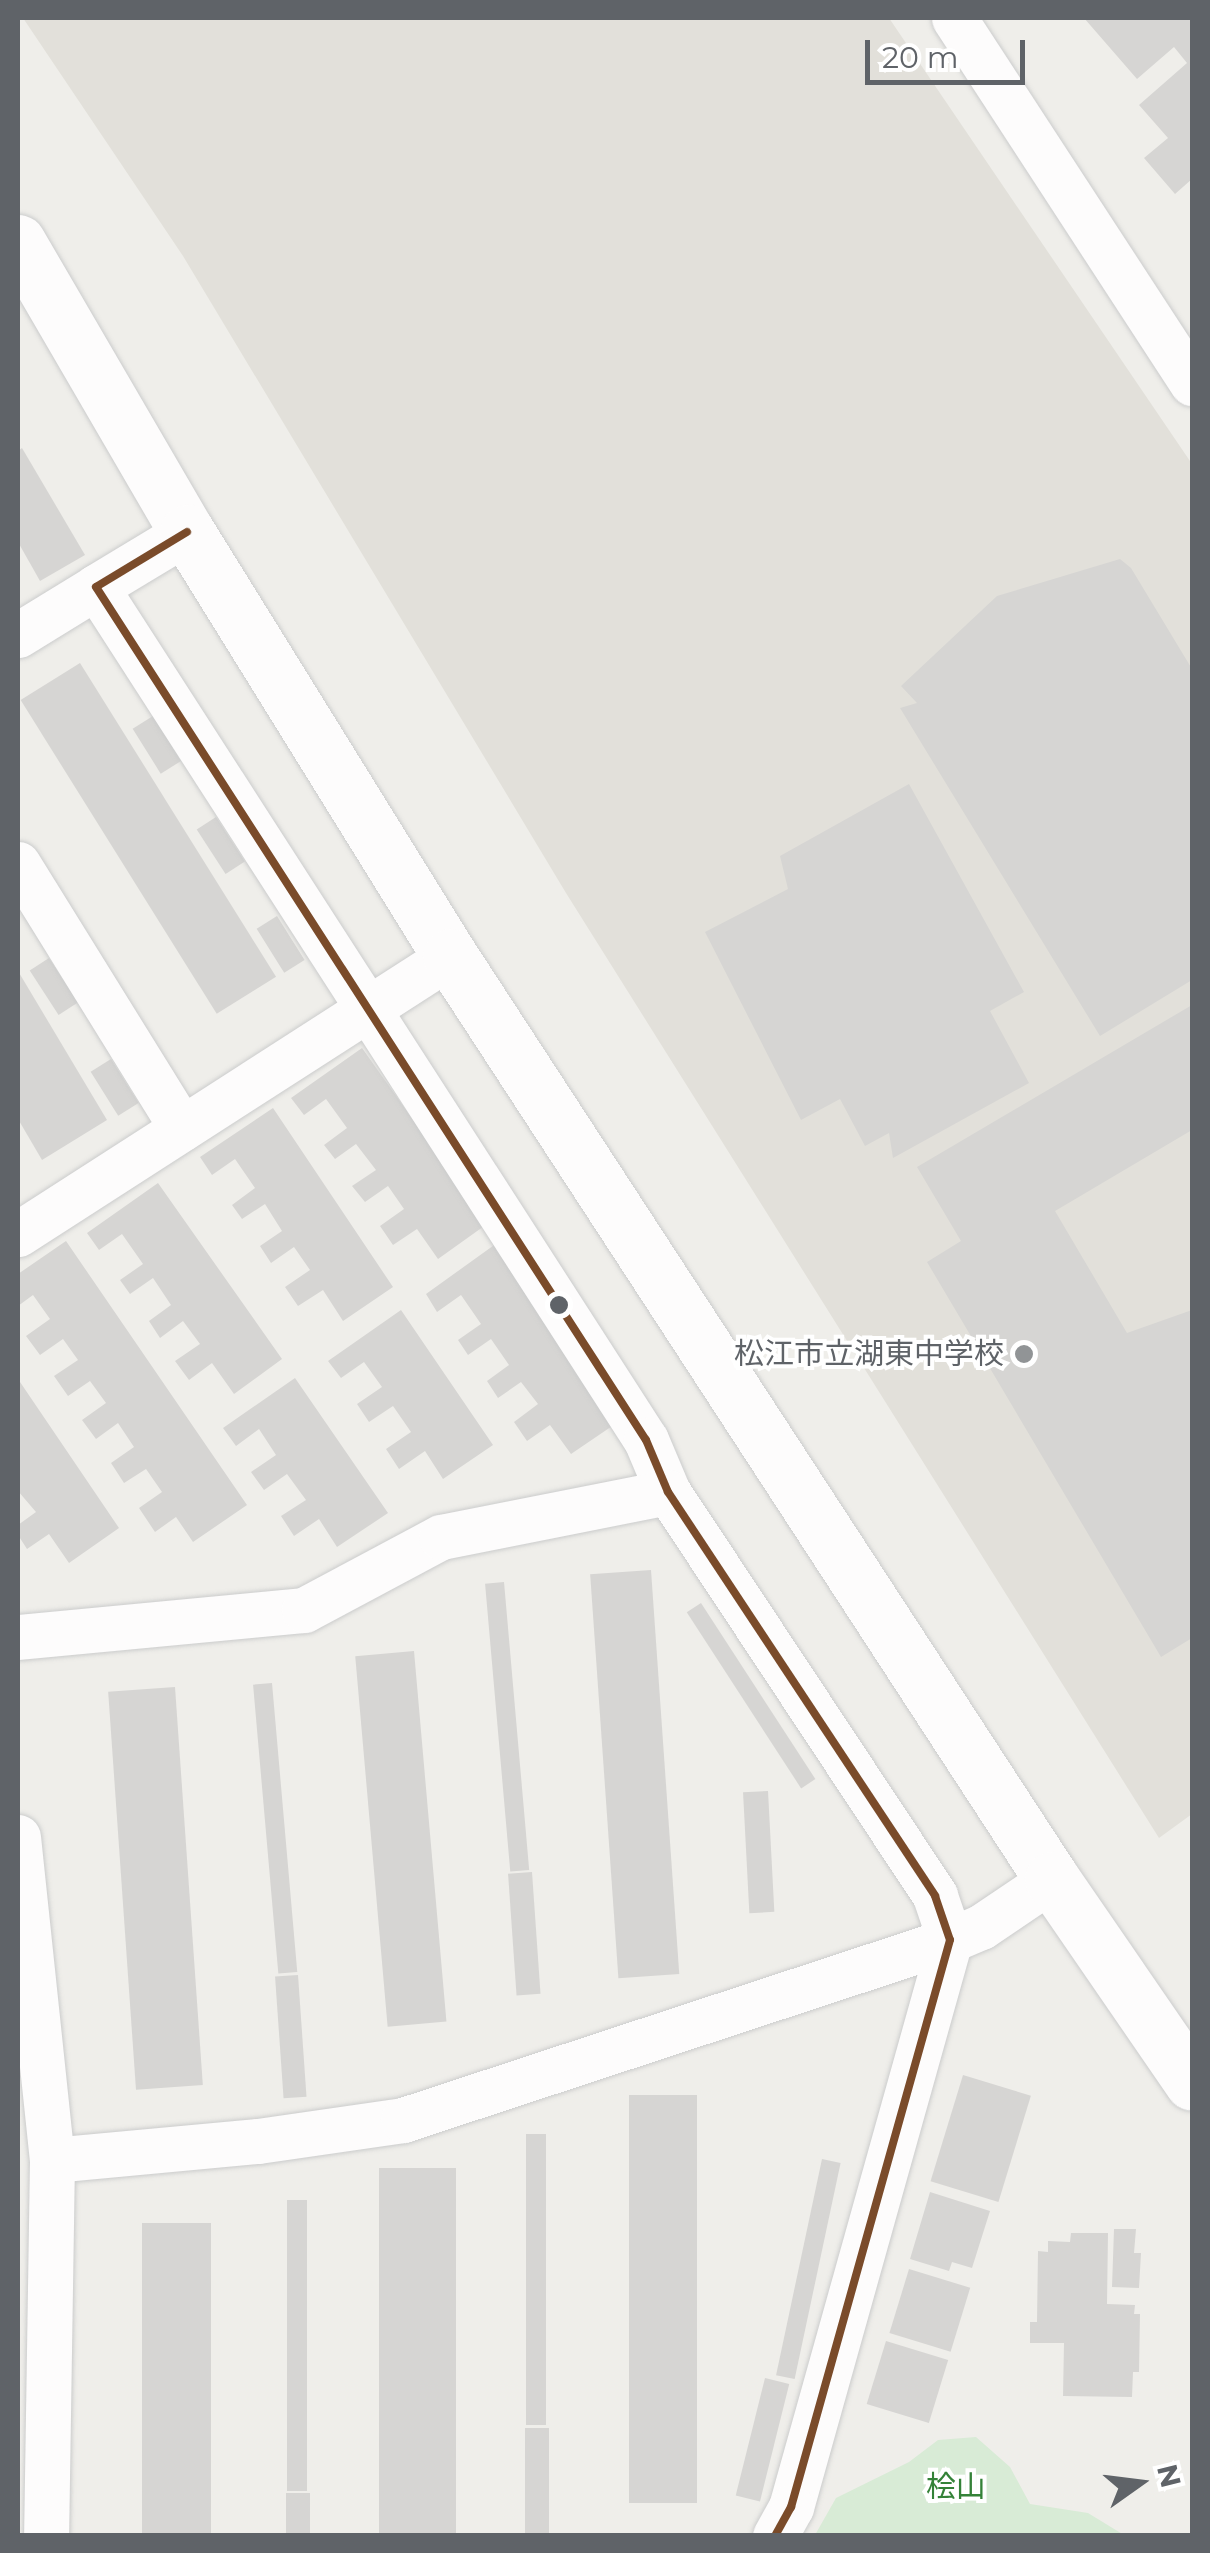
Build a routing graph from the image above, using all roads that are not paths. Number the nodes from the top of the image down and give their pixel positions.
1 (954, 18) edge
2 (18, 242) edge
3 (1192, 383) edge
4 (188, 532) junction
5 (96, 587) junction
6 (18, 635) edge
7 (18, 864) edge
8 (450, 956) junction
9 (365, 1010) junction
10 (182, 1128) junction
11 (18, 1234) edge
12 (668, 1492) junction
13 (18, 1637) edge
14 (18, 1837) edge
15 (1052, 1878) junction
16 (950, 1940) junction
17 (1183, 2048) edge
18 (52, 2160) junction
19 (46, 2536) edge
20 (775, 2536) edge

1 - 3 street
2 - 4 street
4 - 5 street
4 - 8 street
5 - 6 street
5 - 9 street
7 - 10 street
8 - 9 street
8 - 15 street
9 - 10 street
9 - 12 street
10 - 11 street
12 - 13 street
12 - 16 street
14 - 18 street
15 - 16 street
15 - 17 street
16 - 18 street
16 - 20 street
18 - 19 street

